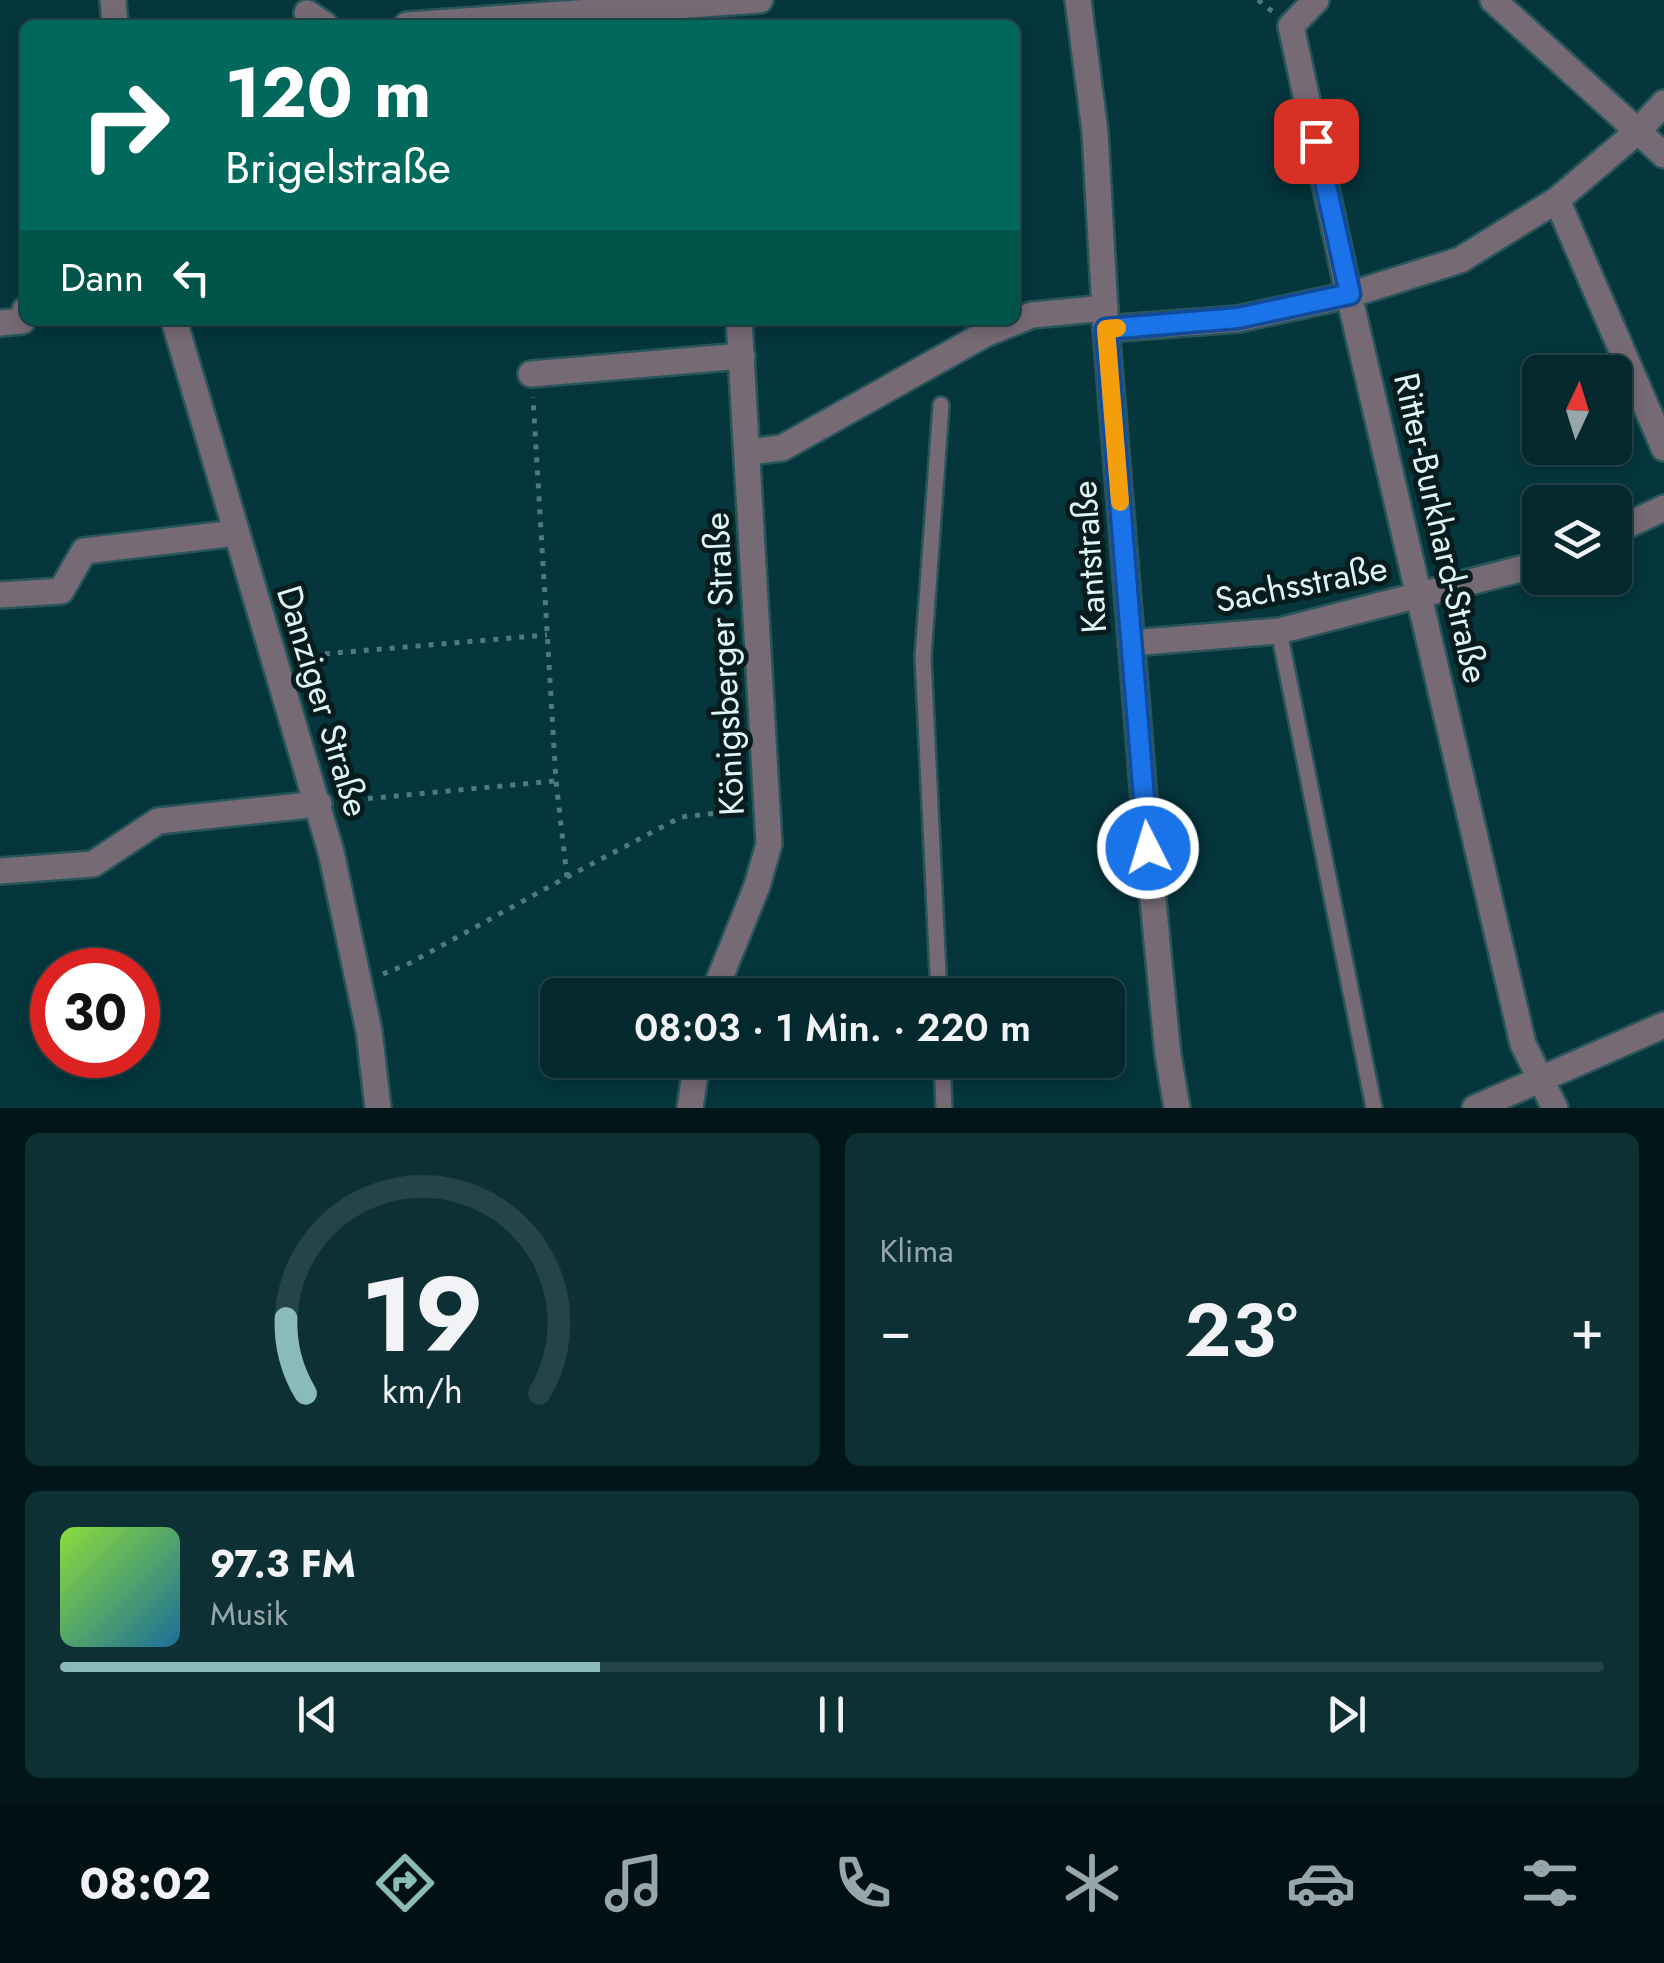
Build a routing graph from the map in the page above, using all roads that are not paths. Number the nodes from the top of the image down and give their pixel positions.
1 (760, 0) edge
2 (1078, 0) edge
3 (1316, 0) edge
4 (1493, 0) edge
5 (710, 10) edge
6 (508, 20) edge
7 (1664, 103) edge
8 (1638, 130) junction
9 (1664, 155) edge
10 (1558, 200) junction
11 (1350, 294) junction
12 (1105, 319) junction
13 (1020, 320) edge
14 (175, 325) edge
15 (739, 325) edge
16 (1007, 325) edge
17 (742, 356) junction
18 (531, 374) road end
19 (941, 406) dead end
20 (1664, 448) edge
21 (748, 452) junction
22 (1664, 508) edge
23 (1632, 523) edge
24 (236, 533) junction
25 (1522, 569) edge
26 (0, 596) edge
27 (1422, 597) junction
28 (1279, 631) junction
29 (1131, 643) junction
30 (319, 804) junction
31 (0, 871) edge
32 (721, 978) edge
33 (938, 978) edge
34 (1664, 1026) edge
35 (695, 1078) edge
36 (943, 1078) edge
37 (1540, 1078) junction
38 (378, 1108) edge
39 (690, 1108) edge
40 (944, 1108) edge
41 (1177, 1108) edge
42 (1374, 1108) edge
43 (1475, 1108) edge
44 (1556, 1108) edge

1 - 5 street
2 - 12 street, Kantstraße
3 - 11 street, Ritter-Burkhard-Straße
4 - 8 street
5 - 6 street
7 - 8 street
8 - 9 street
8 - 10 street
10 - 11 street
10 - 20 street
11 - 12 street
11 - 27 street, Ritter-Burkhard-Straße
12 - 13 street
12 - 29 street, Kantstraße
14 - 24 street, Danziger Straße
15 - 17 street, Königsberger Straße
16 - 21 street
17 - 18 street
17 - 21 street, Königsberger Straße
19 - 33 lane
21 - 32 street, Königsberger Straße
22 - 23 street
24 - 26 street
24 - 30 street, Danziger Straße
25 - 27 street, Sachsstraße
27 - 28 street, Sachsstraße
27 - 37 street, Ritter-Burkhard-Straße
28 - 29 street, Sachsstraße
28 - 42 lane
29 - 41 street, Kantstraße
30 - 31 street
30 - 38 street, Danziger Straße
34 - 37 street
35 - 39 street
36 - 40 lane
37 - 43 street
37 - 44 street, Ritter-Burkhard-Straße

